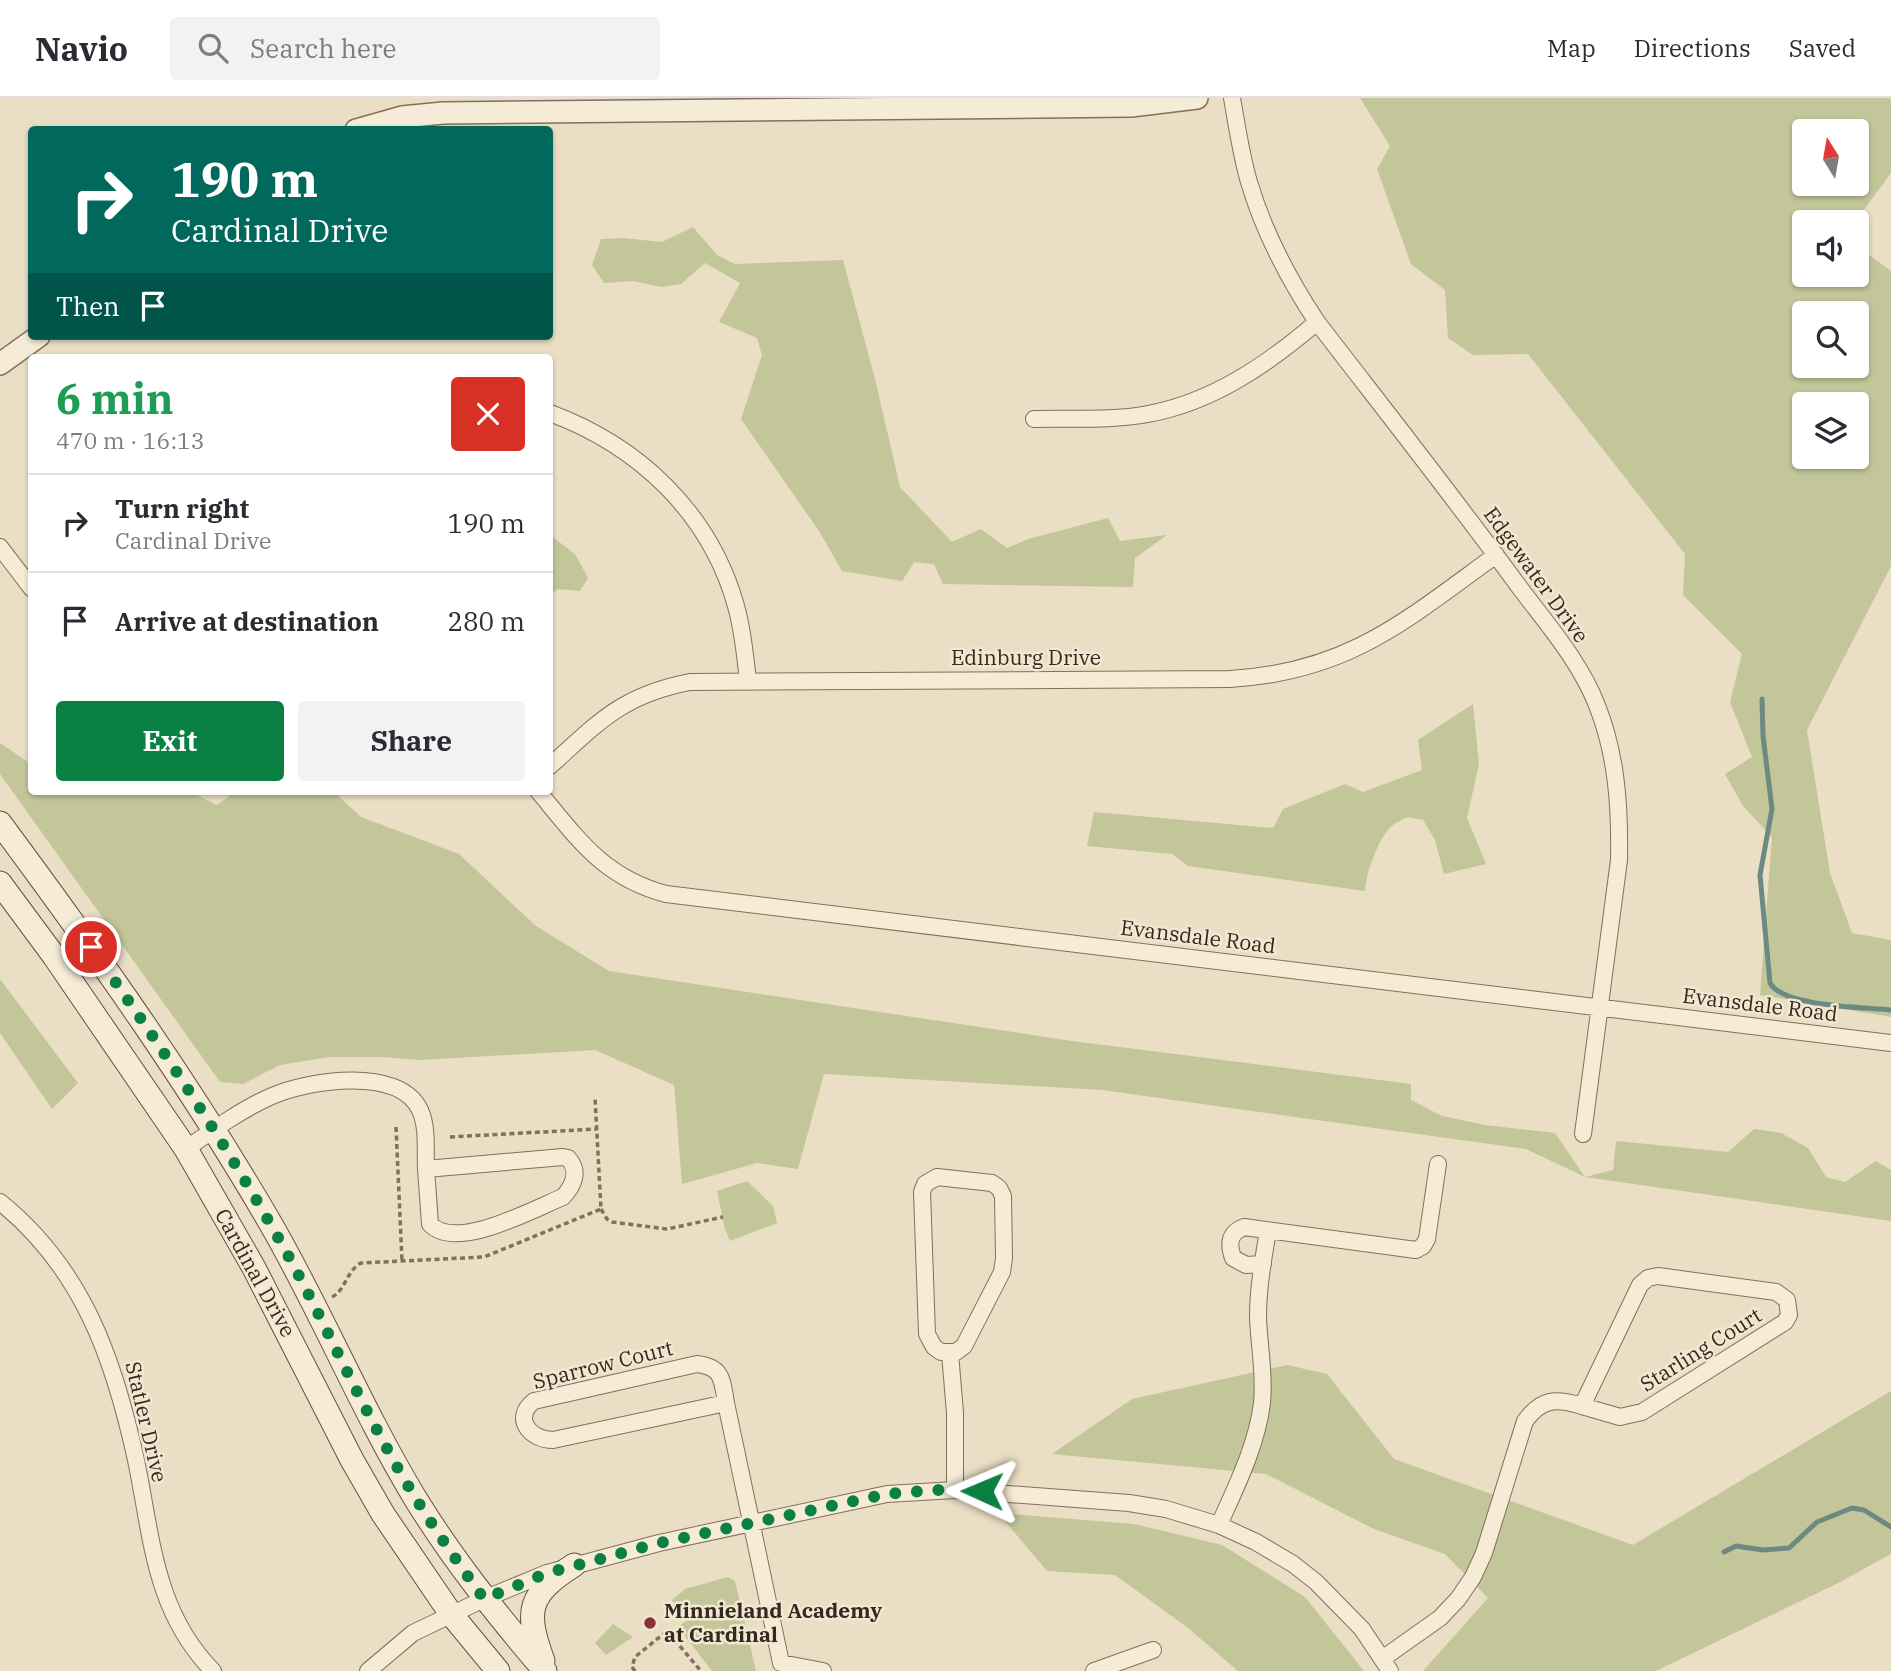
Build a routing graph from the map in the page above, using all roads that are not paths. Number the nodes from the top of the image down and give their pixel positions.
1 (1197, 98) edge
2 (1232, 98) edge
3 (370, 126) edge
4 (1317, 322) junction
5 (33, 340) edge
6 (0, 364) edge
7 (553, 415) edge
8 (1034, 419) dead end
9 (0, 547) edge
10 (1496, 555) junction
11 (28, 584) edge
12 (748, 680) junction
13 (553, 763) edge
14 (542, 795) edge
15 (0, 823) edge
16 (0, 883) edge
17 (1599, 1006) junction
18 (1891, 1043) edge
19 (214, 1130) junction
20 (1583, 1134) dead end
21 (186, 1149) junction
22 (1438, 1164) dead end
23 (426, 1168) junction
24 (0, 1202) edge
25 (1268, 1231) junction
26 (1263, 1264) junction
27 (950, 1353) junction
28 (726, 1403) junction
29 (1582, 1406) junction
30 (955, 1490) junction
31 (751, 1522) junction
32 (1219, 1525) junction
33 (574, 1566) junction
34 (484, 1599) junction
35 (451, 1614) junction
36 (1153, 1650) dead end
37 (1386, 1665) edge
38 (213, 1671) edge
39 (368, 1671) edge
40 (498, 1671) edge
41 (546, 1671) edge
42 (823, 1671) edge
43 (1094, 1671) edge

1 - 3 street
2 - 4 street, Edgewater Drive
4 - 8 street
4 - 10 street, Edgewater Drive
5 - 6 street
7 - 12 street
9 - 11 street
10 - 12 street, Edinburg Drive
10 - 17 street, Edgewater Drive
12 - 13 street, Edinburg Drive
14 - 17 street, Evansdale Road
15 - 19 main road, Cardinal Drive
16 - 21 main road, Cardinal Drive
17 - 18 street, Evansdale Road
17 - 20 street, Edgewater Drive
19 - 21 street
19 - 23 street
19 - 34 main road, Cardinal Drive
21 - 35 main road, Cardinal Drive
22 - 25 street
23 - 23 street
24 - 38 street, Statler Drive
25 - 26 street
25 - 26 street
26 - 32 street
27 - 27 street
27 - 30 street
28 - 28 street, Sparrow Court
28 - 31 street, Sparrow Court
29 - 29 street, Starling Court
29 - 37 street, Starling Court
30 - 31 street
30 - 32 street
31 - 33 street
31 - 42 street, Sparrow Court
32 - 37 street
33 - 34 street
33 - 41 main road
34 - 35 street
34 - 41 main road, Cardinal Drive
35 - 39 street
35 - 40 main road, Cardinal Drive
36 - 43 street

